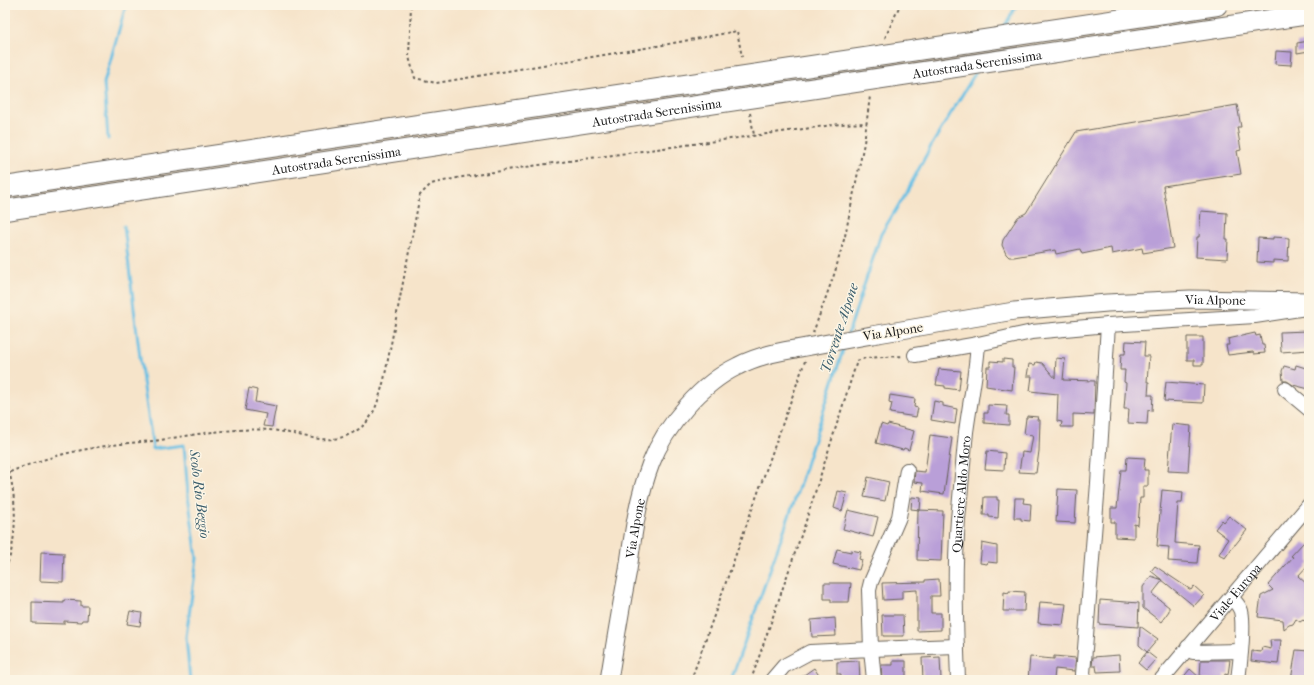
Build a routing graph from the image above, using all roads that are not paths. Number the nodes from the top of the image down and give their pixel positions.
1 (1217, 5) edge
2 (1309, 14) edge
3 (5, 187) edge
4 (5, 210) edge
5 (1309, 301) edge
6 (1309, 306) edge
7 (1108, 325) junction
8 (978, 344) junction
9 (915, 355) road end
10 (1285, 389) dead end
11 (1309, 409) edge
12 (907, 470) dead end
13 (1309, 505) edge
14 (1232, 598) junction
15 (957, 646) junction
16 (1188, 647) junction
17 (871, 649) junction
18 (1241, 652) junction
19 (609, 680) edge
20 (772, 680) edge
21 (874, 680) edge
22 (958, 680) edge
23 (1086, 680) edge
24 (1161, 680) edge
25 (1238, 680) edge

1 - 3 highway, Autostrada Serenissima
2 - 4 highway, Autostrada Serenissima
5 - 19 main road, Via Alpone, bridge
6 - 7 street
7 - 8 street
7 - 23 street
8 - 9 street
8 - 15 street, Quartiere Aldo Moro
10 - 11 street
12 - 17 street
13 - 14 street, Viale Europa
14 - 16 street, Viale Europa
14 - 18 street
15 - 17 street
15 - 22 street, Quartiere Aldo Moro
16 - 18 street
16 - 24 street, Viale Europa
17 - 20 street
17 - 21 street
18 - 25 street

